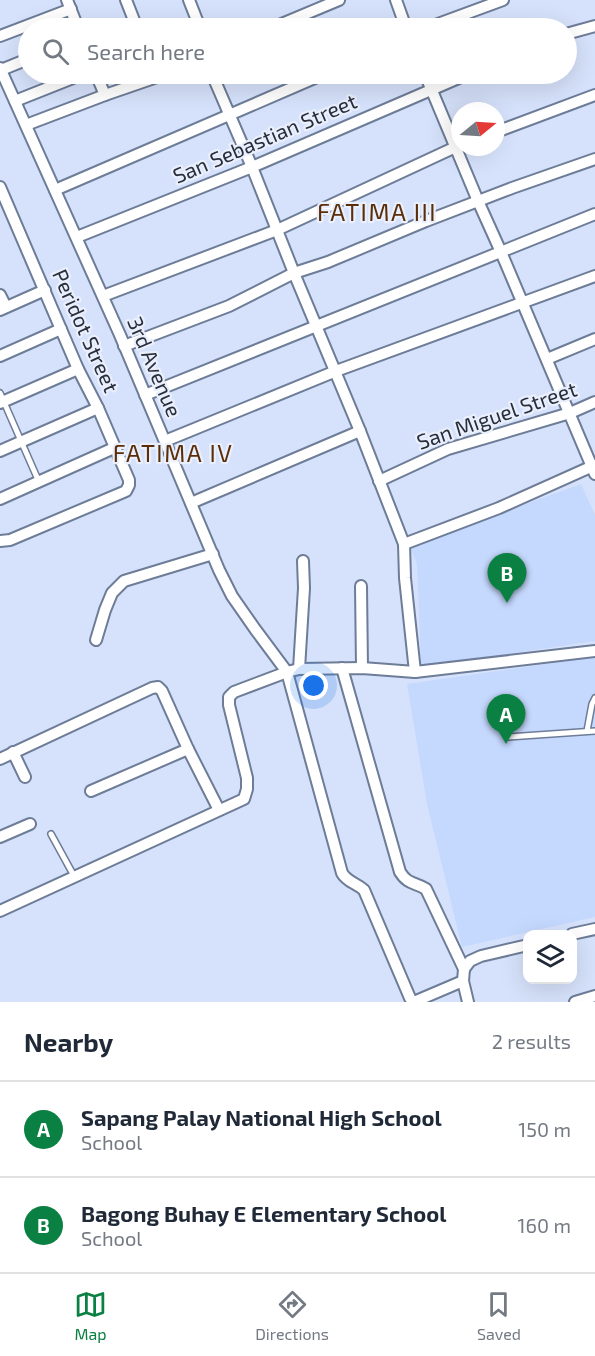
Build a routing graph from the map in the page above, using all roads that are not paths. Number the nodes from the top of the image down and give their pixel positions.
1 (126, 0) edge
2 (189, 0) edge
3 (339, 0) edge
4 (396, 0) edge
5 (503, 0) edge
6 (69, 4) edge
7 (313, 5) edge
8 (39, 18) edge
9 (133, 18) edge
10 (196, 18) edge
11 (290, 18) edge
12 (402, 18) edge
13 (454, 18) edge
14 (595, 26) edge
15 (18, 28) edge
16 (577, 31) edge
17 (0, 36) edge
18 (18, 63) edge
19 (0, 69) edge
20 (57, 84) edge
21 (100, 84) edge
22 (135, 84) edge
23 (216, 84) edge
24 (300, 84) edge
25 (429, 84) edge
26 (443, 84) edge
27 (431, 89) junction
28 (105, 95) junction
29 (595, 95) edge
30 (15, 101) junction
31 (229, 114) junction
32 (26, 125) junction
33 (505, 129) edge
34 (451, 131) edge
35 (451, 149) edge
36 (462, 156) edge
37 (595, 159) edge
38 (252, 168) junction
39 (0, 188) edge
40 (55, 190) junction
41 (478, 201) junction
42 (595, 214) edge
43 (277, 230) junction
44 (77, 237) junction
45 (501, 252) junction
46 (294, 273) junction
47 (595, 276) edge
48 (45, 290) junction
49 (0, 295) edge
50 (103, 296) junction
51 (522, 302) junction
52 (3, 309) edge
53 (316, 327) junction
54 (61, 329) junction
55 (595, 339) edge
56 (124, 346) junction
57 (0, 356) edge
58 (547, 359) junction
59 (78, 369) junction
60 (336, 371) junction
61 (145, 396) junction
62 (1, 399) edge
63 (595, 402) edge
64 (98, 408) junction
65 (570, 413) junction
66 (360, 431) junction
67 (22, 441) junction
68 (165, 441) junction
69 (114, 448) junction
70 (0, 451) edge
71 (594, 469) edge
72 (379, 481) junction
73 (39, 482) junction
74 (0, 499) edge
75 (191, 503) junction
76 (1, 542) edge
77 (404, 544) junction
78 (213, 554) junction
79 (303, 561) dead end
80 (361, 586) dead end
81 (96, 640) dead end
82 (595, 651) edge
83 (342, 668) junction
84 (362, 668) junction
85 (293, 670) junction
86 (416, 672) junction
87 (595, 698) edge
88 (587, 731) junction
89 (595, 731) edge
90 (508, 737) dead end
91 (188, 748) junction
92 (13, 752) junction
93 (0, 759) edge
94 (25, 777) dead end
95 (91, 791) dead end
96 (219, 810) junction
97 (30, 824) dead end
98 (51, 834) dead end
99 (0, 837) edge
100 (74, 876) junction
101 (0, 911) edge
102 (595, 929) edge
103 (577, 933) edge
104 (523, 946) edge
105 (464, 969) junction
106 (463, 981) junction
107 (595, 996) edge
108 (468, 1002) edge
109 (575, 1002) edge

1 - 9 street
2 - 10 street
3 - 7 street
4 - 12 street
5 - 13 street
6 - 8 street
7 - 11 street
14 - 16 street
15 - 17 street
18 - 19 street
19 - 30 street, 3rd Avenue
20 - 30 street
21 - 28 street
22 - 28 street
23 - 31 street
24 - 31 street
25 - 27 street
26 - 27 street, San Sebastian Street
27 - 34 street
27 - 38 street, San Sebastian Street
28 - 32 street
29 - 33 street
30 - 32 street, 3rd Avenue
31 - 38 street
31 - 40 street
32 - 40 street, 3rd Avenue
35 - 43 street
36 - 41 street
37 - 41 street
38 - 43 street
38 - 44 street, San Sebastian Street
39 - 48 street, Peridot Street
40 - 44 street, 3rd Avenue
41 - 45 street
41 - 46 street
42 - 45 street
43 - 46 street
43 - 50 street
44 - 50 street, 3rd Avenue
45 - 51 street
45 - 53 street
46 - 53 street
46 - 56 street
47 - 51 street
48 - 52 street
48 - 54 street, Peridot Street
49 - 52 street
50 - 56 street, 3rd Avenue
51 - 58 street
51 - 60 street
53 - 60 street
53 - 61 street
54 - 57 street
54 - 59 street, Peridot Street
55 - 58 street
56 - 61 street, 3rd Avenue
58 - 65 street
59 - 62 street
59 - 64 street, Peridot Street
60 - 66 street
60 - 68 street
61 - 68 street, 3rd Avenue
62 - 67 lane
63 - 65 street, San Miguel Street
64 - 67 street
64 - 69 street, Peridot Street
65 - 71 street
65 - 72 street, San Miguel Street
66 - 72 street
66 - 75 street
67 - 70 street
67 - 73 lane
68 - 75 street, 3rd Avenue
69 - 73 street
69 - 76 street, Peridot Street
71 - 77 street
72 - 77 street
73 - 74 street
75 - 78 street, 3rd Avenue
77 - 86 street
78 - 81 street
78 - 85 street, 3rd Avenue
79 - 85 street
80 - 84 street
82 - 86 street
83 - 84 street
83 - 85 street
83 - 105 street
84 - 86 street
85 - 96 street
85 - 106 street
87 - 88 lane
88 - 89 lane
88 - 90 lane
91 - 92 street
91 - 95 street
91 - 96 street
92 - 93 street
92 - 94 street
96 - 100 street
97 - 99 street
98 - 100 lane
100 - 101 street
102 - 103 street
104 - 105 street
105 - 106 street
106 - 108 street
107 - 109 street

